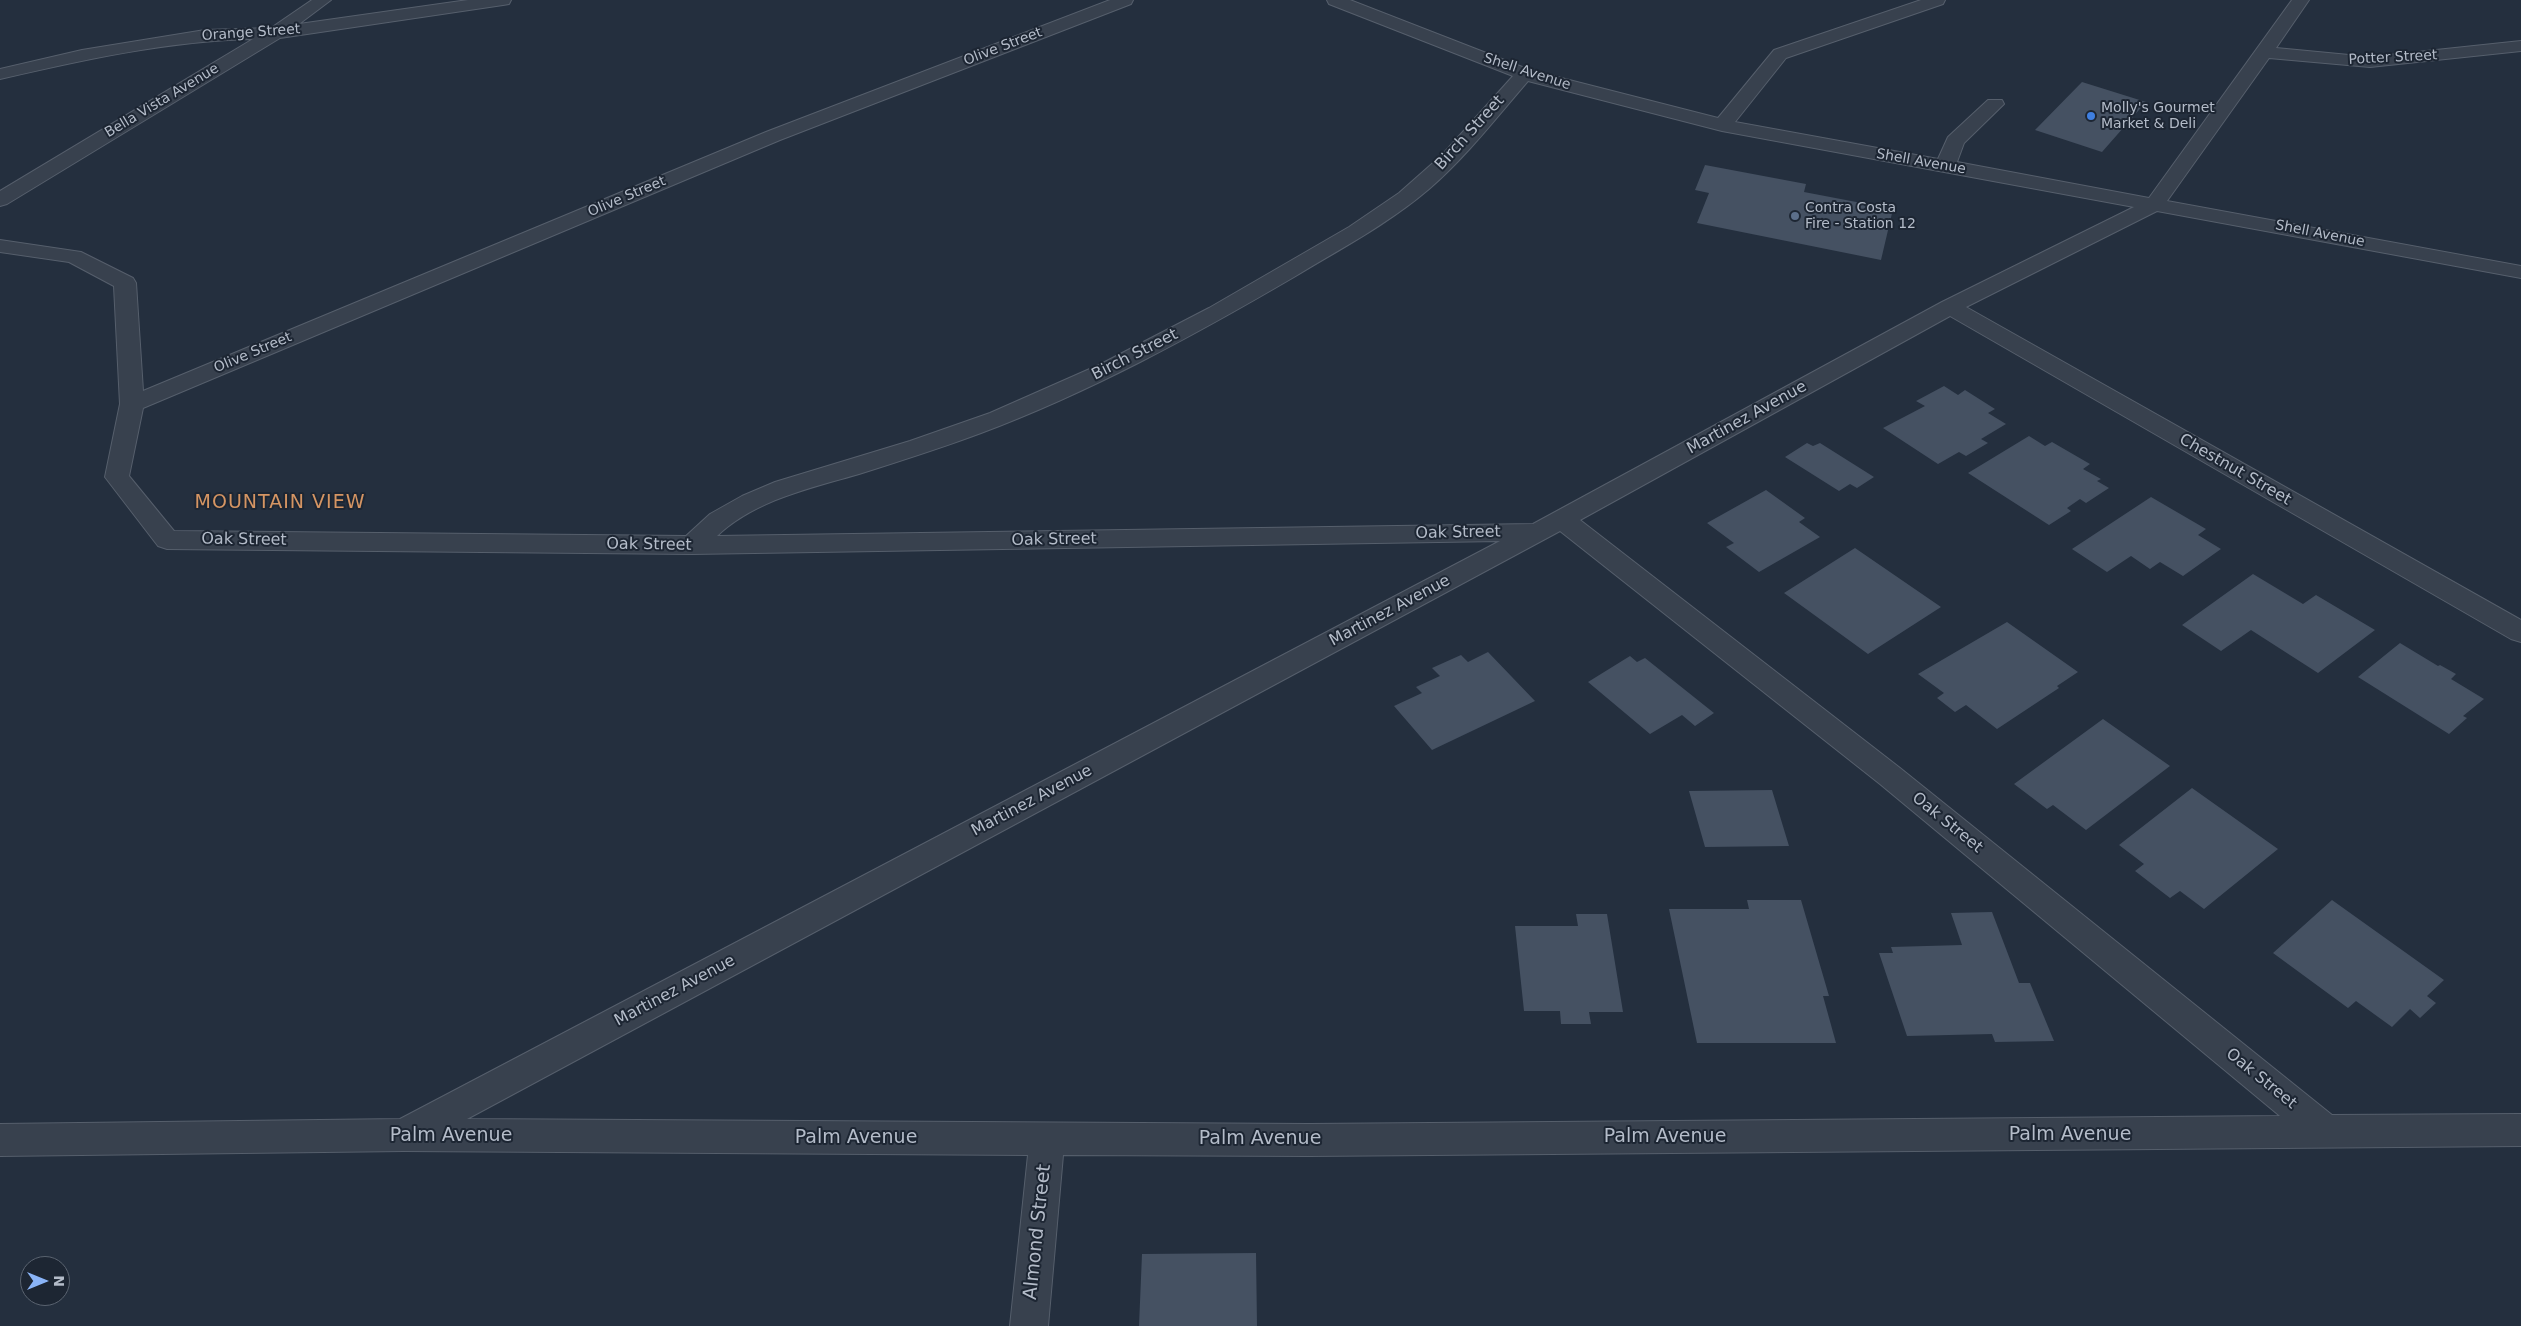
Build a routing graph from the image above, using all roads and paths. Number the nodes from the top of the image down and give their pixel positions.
1 (323, 0) edge
2 (503, 0) edge
3 (1125, 0) edge
4 (1335, 0) edge
5 (1937, 0) edge
6 (2301, 0) edge
7 (1363, 6) edge
8 (275, 33) junction
9 (2521, 46) edge
10 (2266, 52) junction
11 (0, 74) edge
12 (1524, 74) junction
13 (1995, 104) dead end
14 (1722, 125) junction
15 (1945, 167) junction
16 (0, 200) edge
17 (2155, 204) junction
18 (0, 246) edge
19 (2521, 272) edge
20 (1950, 307) junction
21 (132, 404) junction
22 (1550, 526) junction
23 (692, 545) junction
24 (2521, 632) edge
25 (2521, 1130) edge
26 (2327, 1133) junction
27 (404, 1135) junction
28 (1047, 1139) junction
29 (0, 1140) edge
30 (1029, 1326) edge

1 - 8 street, Bella Vista Avenue
2 - 8 street, Orange Street
3 - 21 street, Olive Street
4 - 7 street, Shell Avenue
5 - 14 street
6 - 10 street, Martinez Avenue
7 - 12 street, Shell Avenue
8 - 11 street, Orange Street
8 - 16 street, Bella Vista Avenue
9 - 10 street, Potter Street
10 - 17 street, Martinez Avenue
12 - 14 street, Shell Avenue
12 - 23 street, Birch Street
13 - 15 street
14 - 15 street, Shell Avenue
15 - 17 street, Shell Avenue
17 - 19 street, Shell Avenue
17 - 20 street, Martinez Avenue
18 - 21 street, Oak Street
20 - 22 street, Martinez Avenue
20 - 24 street, Chestnut Street
21 - 23 street, Oak Street
22 - 23 street, Oak Street
22 - 26 street, Oak Street
22 - 27 street, Martinez Avenue
25 - 26 street, Palm Avenue
26 - 28 street, Palm Avenue
27 - 28 street, Palm Avenue
27 - 29 street, Palm Avenue
28 - 30 street, Almond Street

